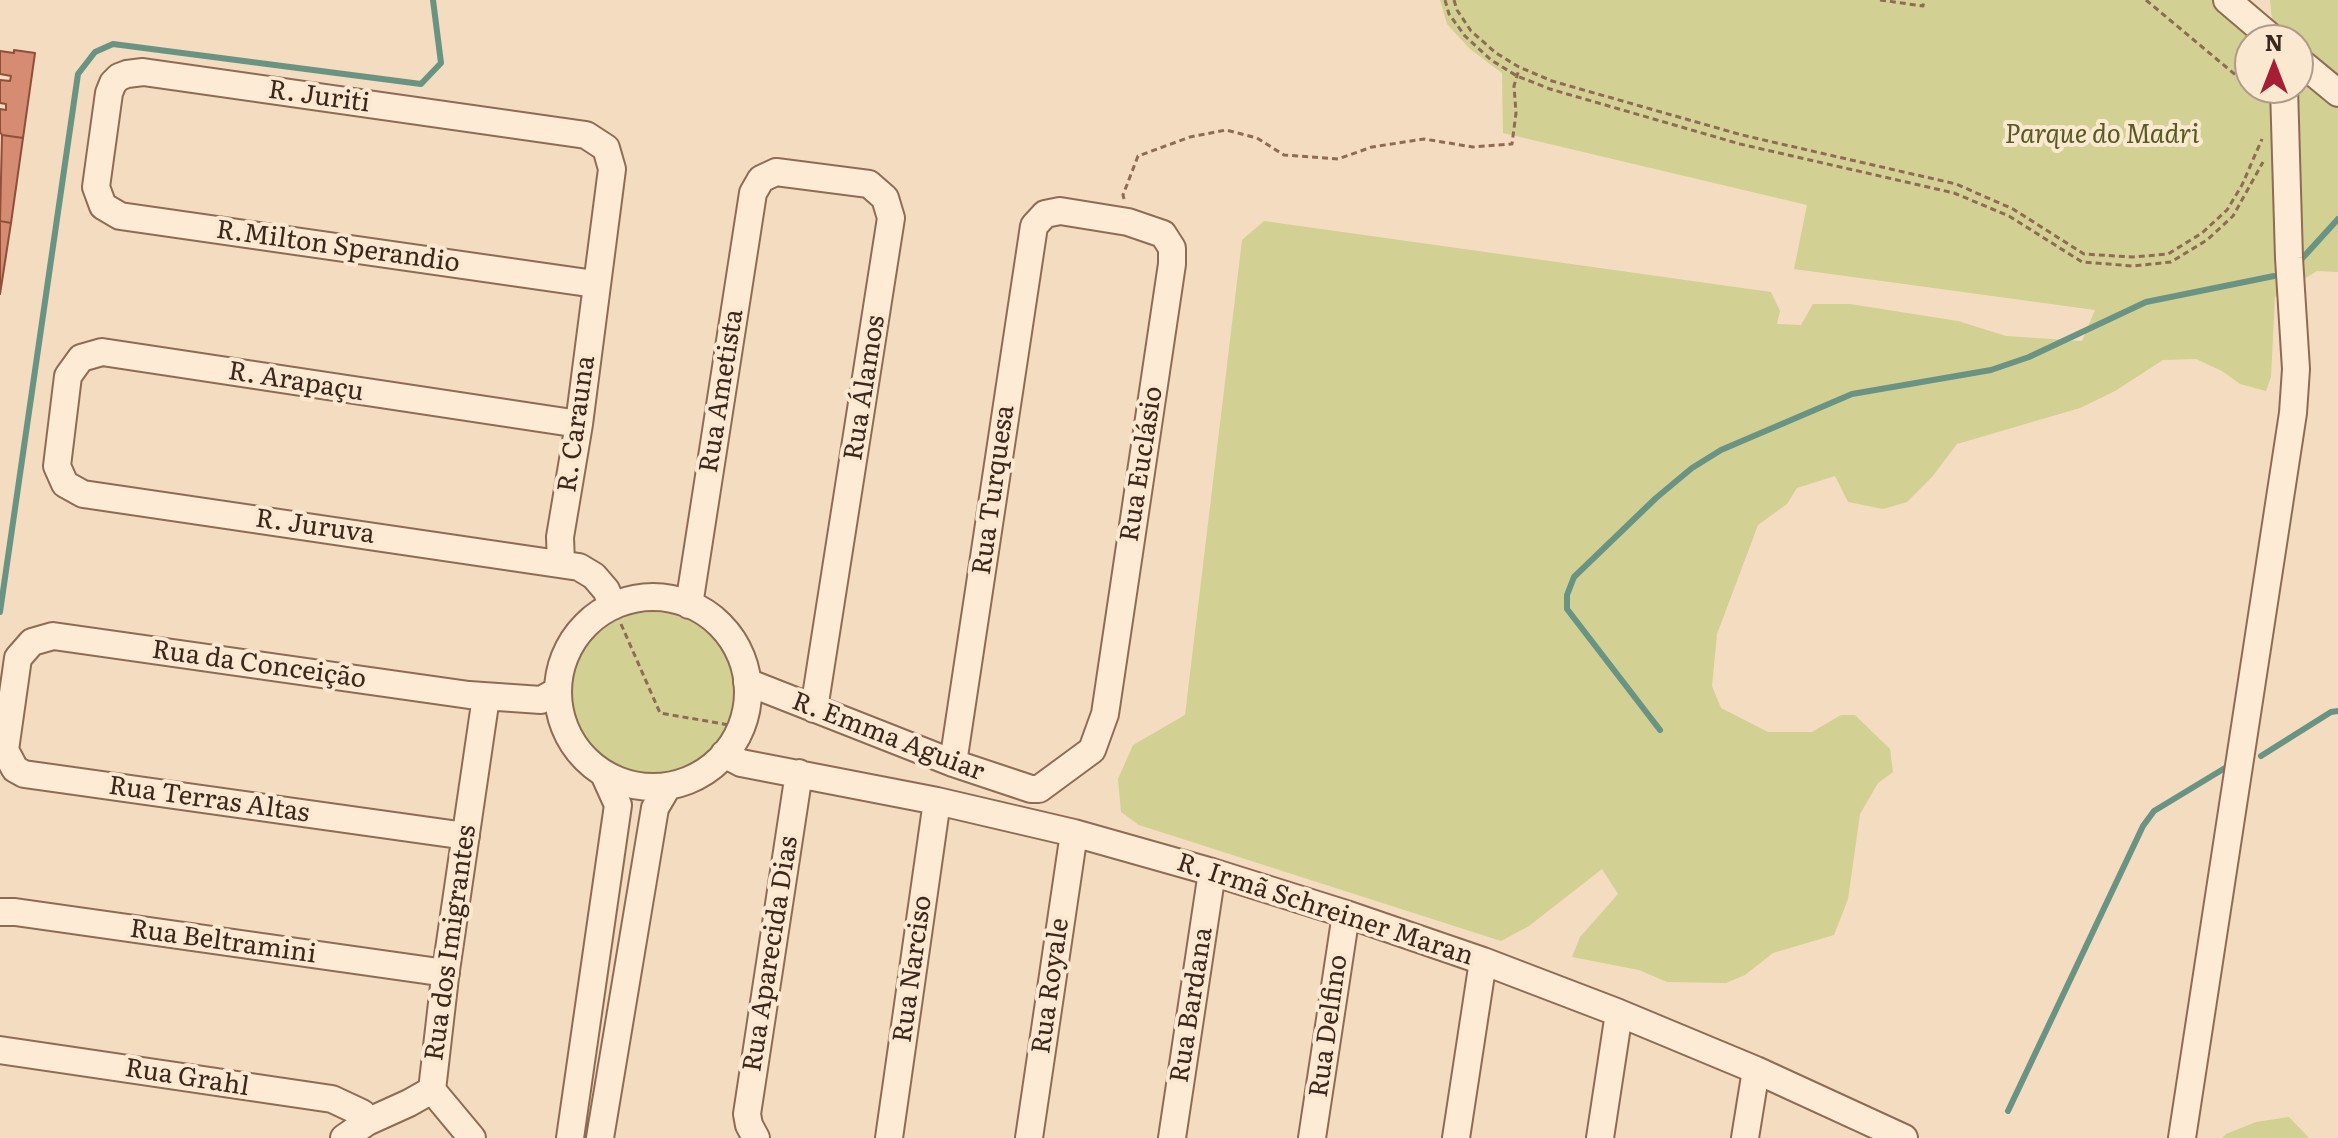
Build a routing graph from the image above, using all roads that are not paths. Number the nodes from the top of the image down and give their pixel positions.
1 (2227, 0) edge
2 (2255, 24) edge
3 (2314, 73) edge
4 (2338, 93) edge
5 (2284, 104) edge
6 (612, 169) joint
7 (761, 179) joint
8 (96, 187) joint
9 (1038, 219) joint
10 (595, 284) junction
11 (63, 421) joint
12 (579, 424) junction
13 (561, 563) junction
14 (689, 605) junction
15 (613, 606) junction
16 (747, 682) junction
17 (557, 691) junction
18 (486, 697) junction
19 (11, 709) joint
20 (814, 709) junction
21 (724, 754) junction
22 (953, 763) junction
23 (799, 773) junction
24 (604, 774) junction
25 (668, 786) junction
26 (1031, 789) joint
27 (937, 801) junction
28 (1074, 833) junction
29 (466, 836) junction
30 (1212, 872) junction
31 (0, 912) edge
32 (1346, 914) junction
33 (1483, 961) junction
34 (446, 973) junction
35 (1619, 1013) junction
36 (0, 1050) edge
37 (1756, 1070) junction
38 (432, 1090) junction
39 (367, 1122) junction
40 (469, 1136) edge
41 (1894, 1136) edge
42 (755, 1137) edge
43 (344, 1138) edge
44 (570, 1138) edge
45 (600, 1138) edge
46 (889, 1138) edge
47 (1029, 1138) edge
48 (1172, 1138) edge
49 (1312, 1138) edge
50 (1456, 1138) edge
51 (1600, 1138) edge
52 (1745, 1138) edge
53 (2182, 1138) edge

1 - 2 street
3 - 4 street
5 - 53 street
6 - 8 street, R. Juriti
6 - 10 street, R. Carauna
7 - 14 street, Rua Ametista
7 - 20 street, Rua Álamos
8 - 10 street, R.Milton Sperandio
9 - 22 street, Rua Turquesa
9 - 26 street, Rua Euclásio
10 - 12 street, R. Carauna
11 - 12 street, R. Arapaçu
11 - 13 street, R. Juruva
12 - 13 street, R. Carauna
13 - 15 street, R. Juruva
14 - 15 street
14 - 16 street
15 - 17 street
16 - 20 street, R. Emma Aguiar
16 - 21 street
17 - 18 street, Rua da Conceição
17 - 24 street
18 - 19 street, Rua da Conceição
18 - 29 street, Rua dos Imigrantes
19 - 29 street, Rua Terras Altas
20 - 22 street, R. Emma Aguiar
21 - 23 street, R. Irmã Schreiner Maran
21 - 25 street
22 - 26 street, R. Emma Aguiar
23 - 27 street, R. Irmã Schreiner Maran
23 - 42 street, Rua Aparecida Dias
24 - 25 street
24 - 44 street
25 - 45 street
27 - 28 street, R. Irmã Schreiner Maran
27 - 46 street, Rua Narciso
28 - 30 street, R. Irmã Schreiner Maran
28 - 47 street, Rua Royale
29 - 34 street, Rua dos Imigrantes
30 - 32 street, R. Irmã Schreiner Maran
30 - 48 street, Rua Bardana
31 - 34 street, Rua Beltramini
32 - 33 street, R. Irmã Schreiner Maran
32 - 49 street, Rua Delfino
33 - 35 street, R. Irmã Schreiner Maran
33 - 50 street
34 - 38 street, Rua dos Imigrantes
35 - 37 street, R. Irmã Schreiner Maran
35 - 51 street
36 - 39 street, Rua Grahl
37 - 41 street, R. Irmã Schreiner Maran
37 - 52 street
38 - 39 street, Rua dos Imigrantes
38 - 40 street
39 - 43 street, Rua dos Imigrantes

